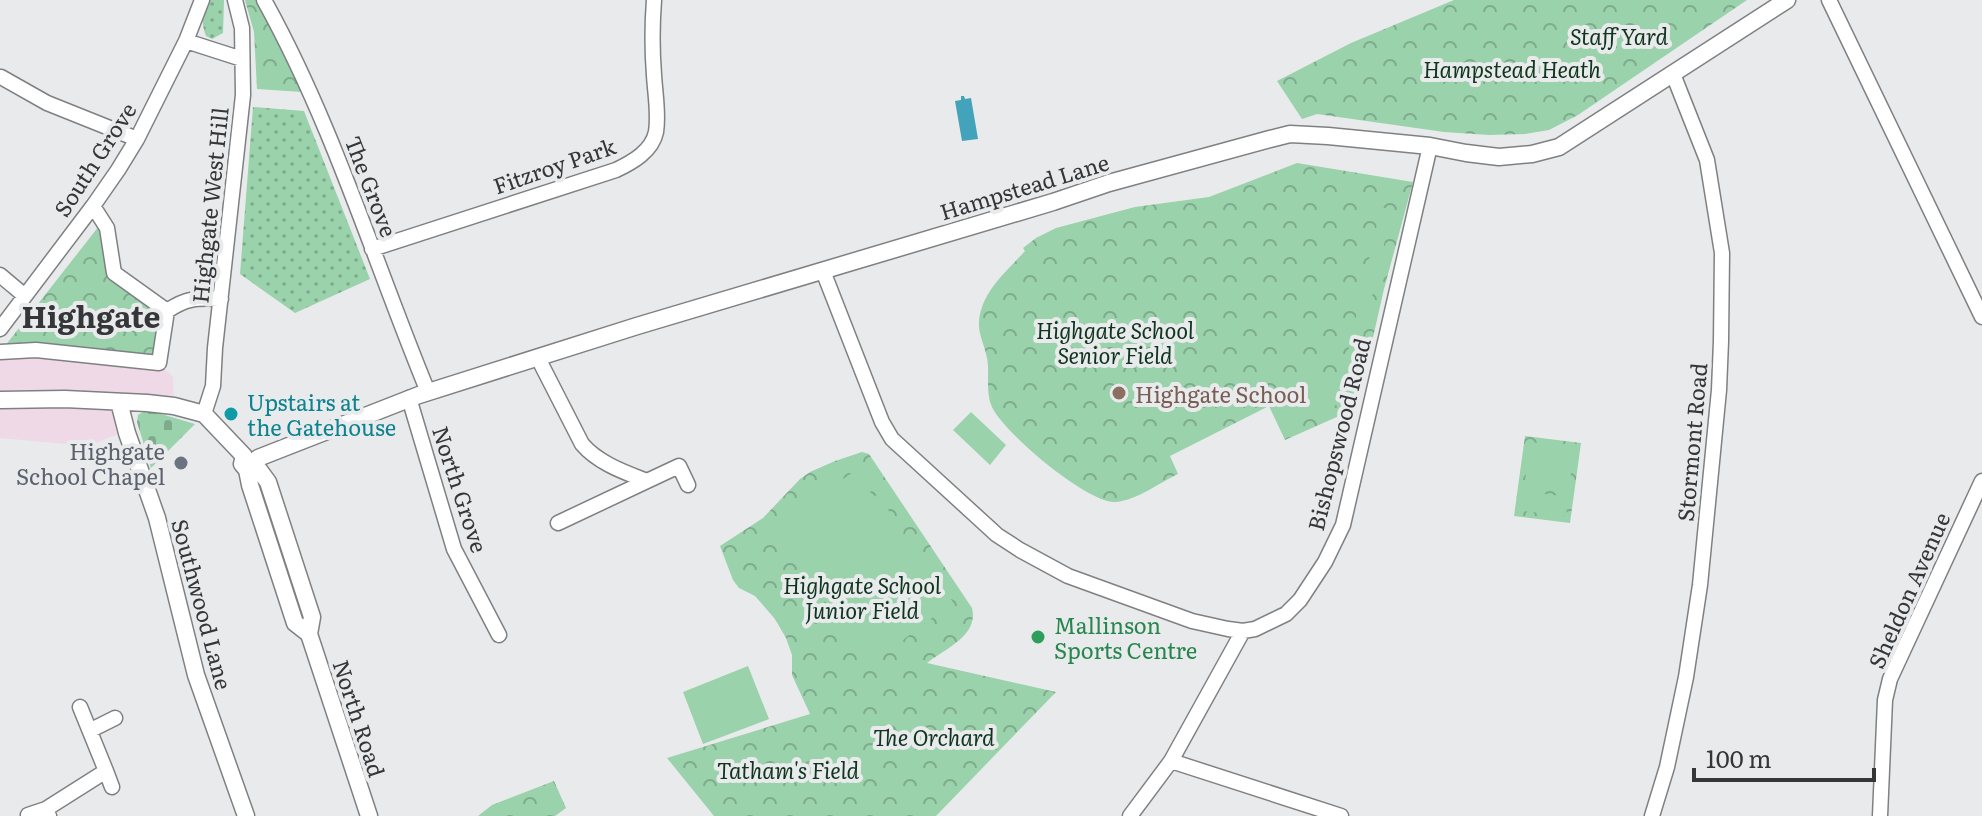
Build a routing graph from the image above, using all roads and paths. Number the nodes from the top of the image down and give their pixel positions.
1 (202, 0) edge
2 (235, 0) edge
3 (264, 0) edge
4 (654, 0) edge
5 (1787, 0) edge
6 (1829, 0) edge
7 (186, 41) junction
8 (242, 59) junction
9 (1673, 74) junction
10 (1, 77) edge
11 (137, 139) junction
12 (1430, 146) junction
13 (93, 206) junction
14 (372, 249) junction
15 (823, 271) junction
16 (0, 275) edge
17 (25, 296) junction
18 (221, 299) junction
19 (167, 311) junction
20 (1982, 317) edge
21 (0, 329) edge
22 (0, 352) edge
23 (538, 358) junction
24 (428, 392) junction
25 (409, 398) junction
26 (0, 400) edge
27 (119, 402) junction
28 (204, 414) junction
29 (252, 463) junction
30 (647, 481) junction
31 (1982, 481) edge
32 (688, 485) dead end
33 (558, 523) dead end
34 (1243, 631) junction
35 (499, 635) dead end
36 (80, 707) dead end
37 (115, 718) dead end
38 (91, 730) junction
39 (1171, 761) junction
40 (106, 771) junction
41 (112, 787) dead end
42 (47, 812) edge
43 (28, 815) edge
44 (246, 816) edge
45 (369, 816) edge
46 (1130, 816) edge
47 (1341, 816) edge
48 (1652, 816) edge
49 (1880, 816) edge

1 - 7 street, South Grove
2 - 8 street, Highgate West Hill
3 - 14 street, The Grove
4 - 14 street, Fitzroy Park
5 - 9 main road, Hampstead Lane
6 - 20 street
7 - 8 street
7 - 11 street, South Grove
8 - 18 street, Highgate West Hill
9 - 12 main road, Hampstead Lane
9 - 48 street, Stormont Road
10 - 11 street
11 - 13 street, South Grove
12 - 15 main road, Hampstead Lane
12 - 34 street, Bishopswood Road
13 - 17 street, South Grove
13 - 19 street
14 - 24 street, The Grove
15 - 23 main road, Hampstead Lane
15 - 34 street
16 - 17 street
17 - 21 street, South Grove
18 - 19 street
18 - 28 street, Highgate West Hill
19 - 22 street
23 - 24 main road, Hampstead Lane
23 - 30 street
24 - 25 main road, Hampstead Lane
25 - 29 main road, Hampstead Lane
25 - 35 street, North Grove
26 - 27 main road
27 - 28 main road
27 - 44 main road, Southwood Lane
28 - 29 main road, North Road
29 - 45 main road, North Road
30 - 32 street
30 - 33 street
31 - 49 street, Sheldon Avenue
34 - 39 street
36 - 38 street
37 - 38 street
38 - 40 street
39 - 46 street
39 - 47 street
40 - 41 street
40 - 42 street
42 - 43 street

